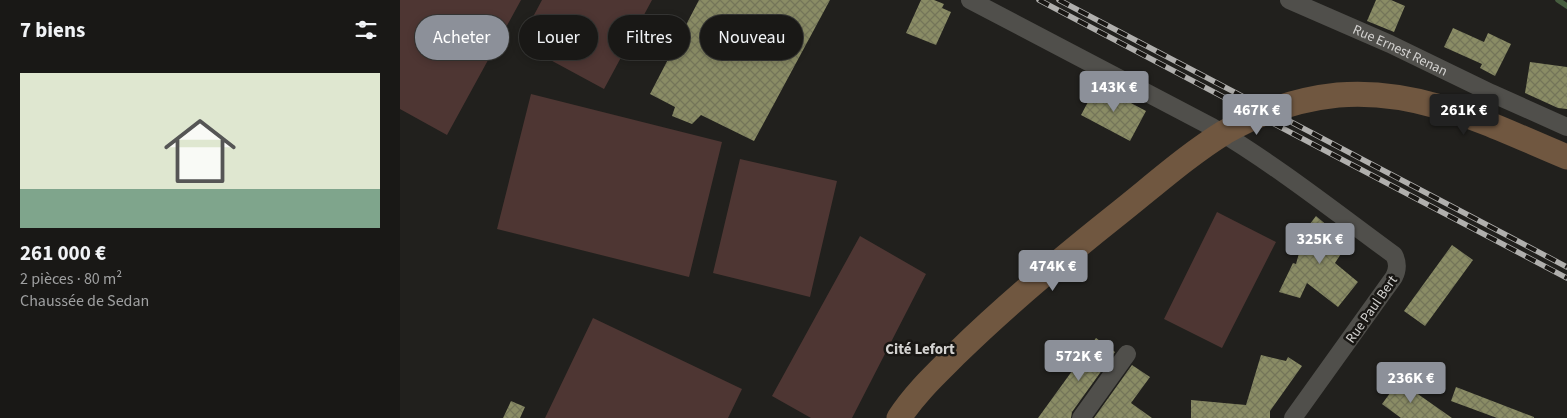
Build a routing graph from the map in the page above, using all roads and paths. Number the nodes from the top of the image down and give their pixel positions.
1 (970, 0) edge
2 (1289, 0) edge
3 (1566, 127) edge
4 (1567, 157) edge
5 (1127, 354) dead end
6 (1296, 417) edge
7 (899, 418) edge
8 (1081, 418) edge

1 - 6 street, Rue Paul Bert
2 - 3 street, Rue Ernest Renan
4 - 7 main road
5 - 8 street

